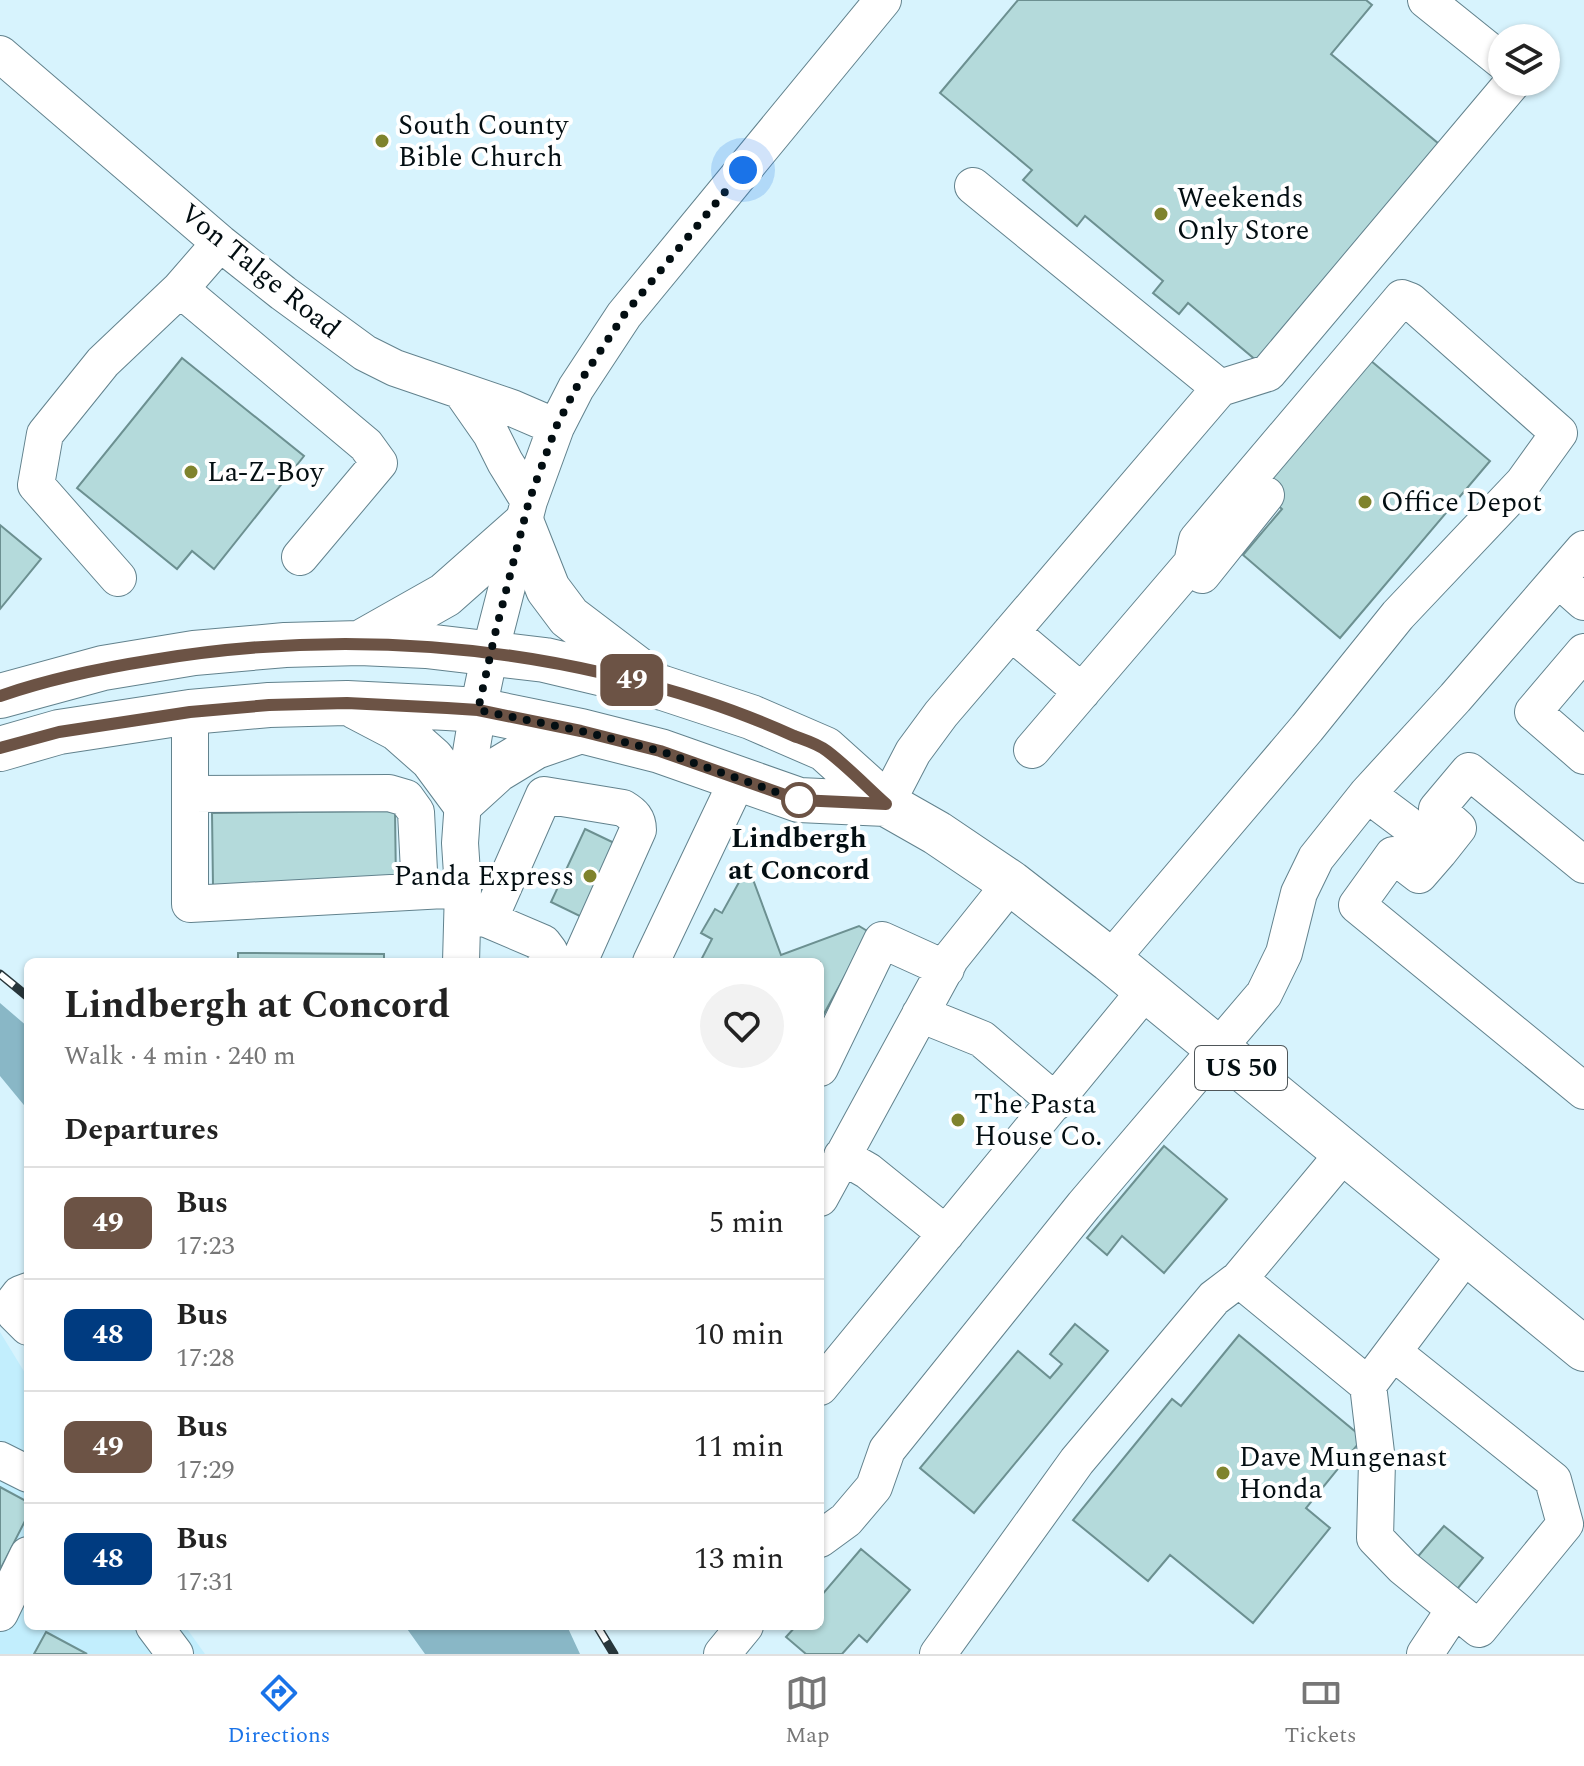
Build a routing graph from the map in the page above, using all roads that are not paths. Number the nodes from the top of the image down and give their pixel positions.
1 (883, 0) edge
2 (1426, 0) edge
3 (1488, 50) edge
4 (0, 54) edge
5 (1501, 96) edge
6 (973, 186) dead end
7 (220, 243) junction
8 (180, 289) junction
9 (1220, 388) junction
10 (461, 391) junction
11 (556, 427) junction
12 (1267, 495) dead end
13 (526, 514) junction
14 (1584, 549) edge
15 (300, 557) dead end
16 (1197, 569) junction
17 (118, 578) dead end
18 (1571, 591) edge
19 (1005, 639) junction
20 (360, 643) junction
21 (1584, 652) edge
22 (490, 653) junction
23 (663, 688) junction
24 (0, 696) edge
25 (1076, 699) junction
26 (347, 703) junction
27 (478, 710) junction
28 (190, 712) junction
29 (581, 731) junction
30 (0, 749) edge
31 (1032, 750) dead end
32 (1584, 756) edge
33 (739, 777) junction
34 (190, 794) junction
35 (1367, 794) junction
36 (463, 801) junction
37 (886, 804) junction
38 (1439, 852) junction
39 (1584, 865) edge
40 (1011, 883) junction
41 (420, 891) junction
42 (471, 907) junction
43 (462, 958) edge
44 (547, 958) edge
45 (581, 958) edge
46 (653, 958) edge
47 (1110, 960) junction
48 (946, 969) junction
49 (1146, 990) junction
50 (920, 1014) junction
51 (1218, 1048) junction
52 (824, 1060) edge
53 (1584, 1091) edge
54 (1056, 1102) junction
55 (1345, 1152) junction
56 (842, 1156) junction
57 (824, 1190) edge
58 (946, 1234) junction
59 (1467, 1253) junction
60 (1239, 1279) junction
61 (24, 1292) edge
62 (24, 1323) edge
63 (1584, 1349) edge
64 (1393, 1352) junction
65 (824, 1382) edge
66 (1368, 1385) junction
67 (824, 1536) edge
68 (24, 1563) edge
69 (1454, 1610) junction
70 (0, 1613) edge
71 (157, 1630) edge
72 (742, 1630) edge
73 (175, 1654) edge
74 (722, 1654) edge
75 (938, 1654) edge
76 (1425, 1654) edge

1 - 11 street
2 - 3 street
4 - 7 street, Von Talge Road
5 - 9 street
6 - 9 street
7 - 8 street
7 - 10 street, Von Talge Road
8 - 15 street
8 - 17 street
9 - 19 street
10 - 11 street, Von Talge Road
10 - 13 street
11 - 13 street
12 - 16 street
13 - 20 main road
13 - 22 street
13 - 23 main road
14 - 18 street
16 - 25 street
16 - 47 street
18 - 35 street
19 - 25 street
19 - 37 street
20 - 22 main road, US 50
20 - 24 main road, US 50
21 - 32 street
22 - 23 main road, US 50
22 - 27 street
23 - 37 main road, US 50
25 - 31 street
26 - 27 main road, US 50
26 - 28 main road, US 50
26 - 36 main road
27 - 29 main road, US 50
27 - 36 street
28 - 30 main road, US 50
28 - 34 street
29 - 33 main road, US 50
29 - 36 main road
33 - 37 main road, US 50
33 - 46 street
34 - 41 street
34 - 41 street
35 - 38 street
35 - 51 street
36 - 42 street
37 - 40 main road, US 50
38 - 39 street
38 - 53 street
40 - 47 main road, US 50
40 - 48 street
41 - 42 street
42 - 43 street
42 - 44 street
42 - 45 street
47 - 49 main road, US 50
48 - 50 street
48 - 52 street
49 - 51 main road, US 50
49 - 54 street
50 - 54 street
50 - 56 street
51 - 55 main road, US 50
51 - 67 street
54 - 58 street
55 - 59 main road, US 50
55 - 60 street
56 - 57 street
56 - 58 street
58 - 65 street
59 - 63 main road, US 50
59 - 64 street
60 - 66 street
60 - 75 street
61 - 62 street
64 - 66 street
64 - 69 street
66 - 69 street
68 - 70 street
69 - 76 street
71 - 73 street
72 - 74 street

